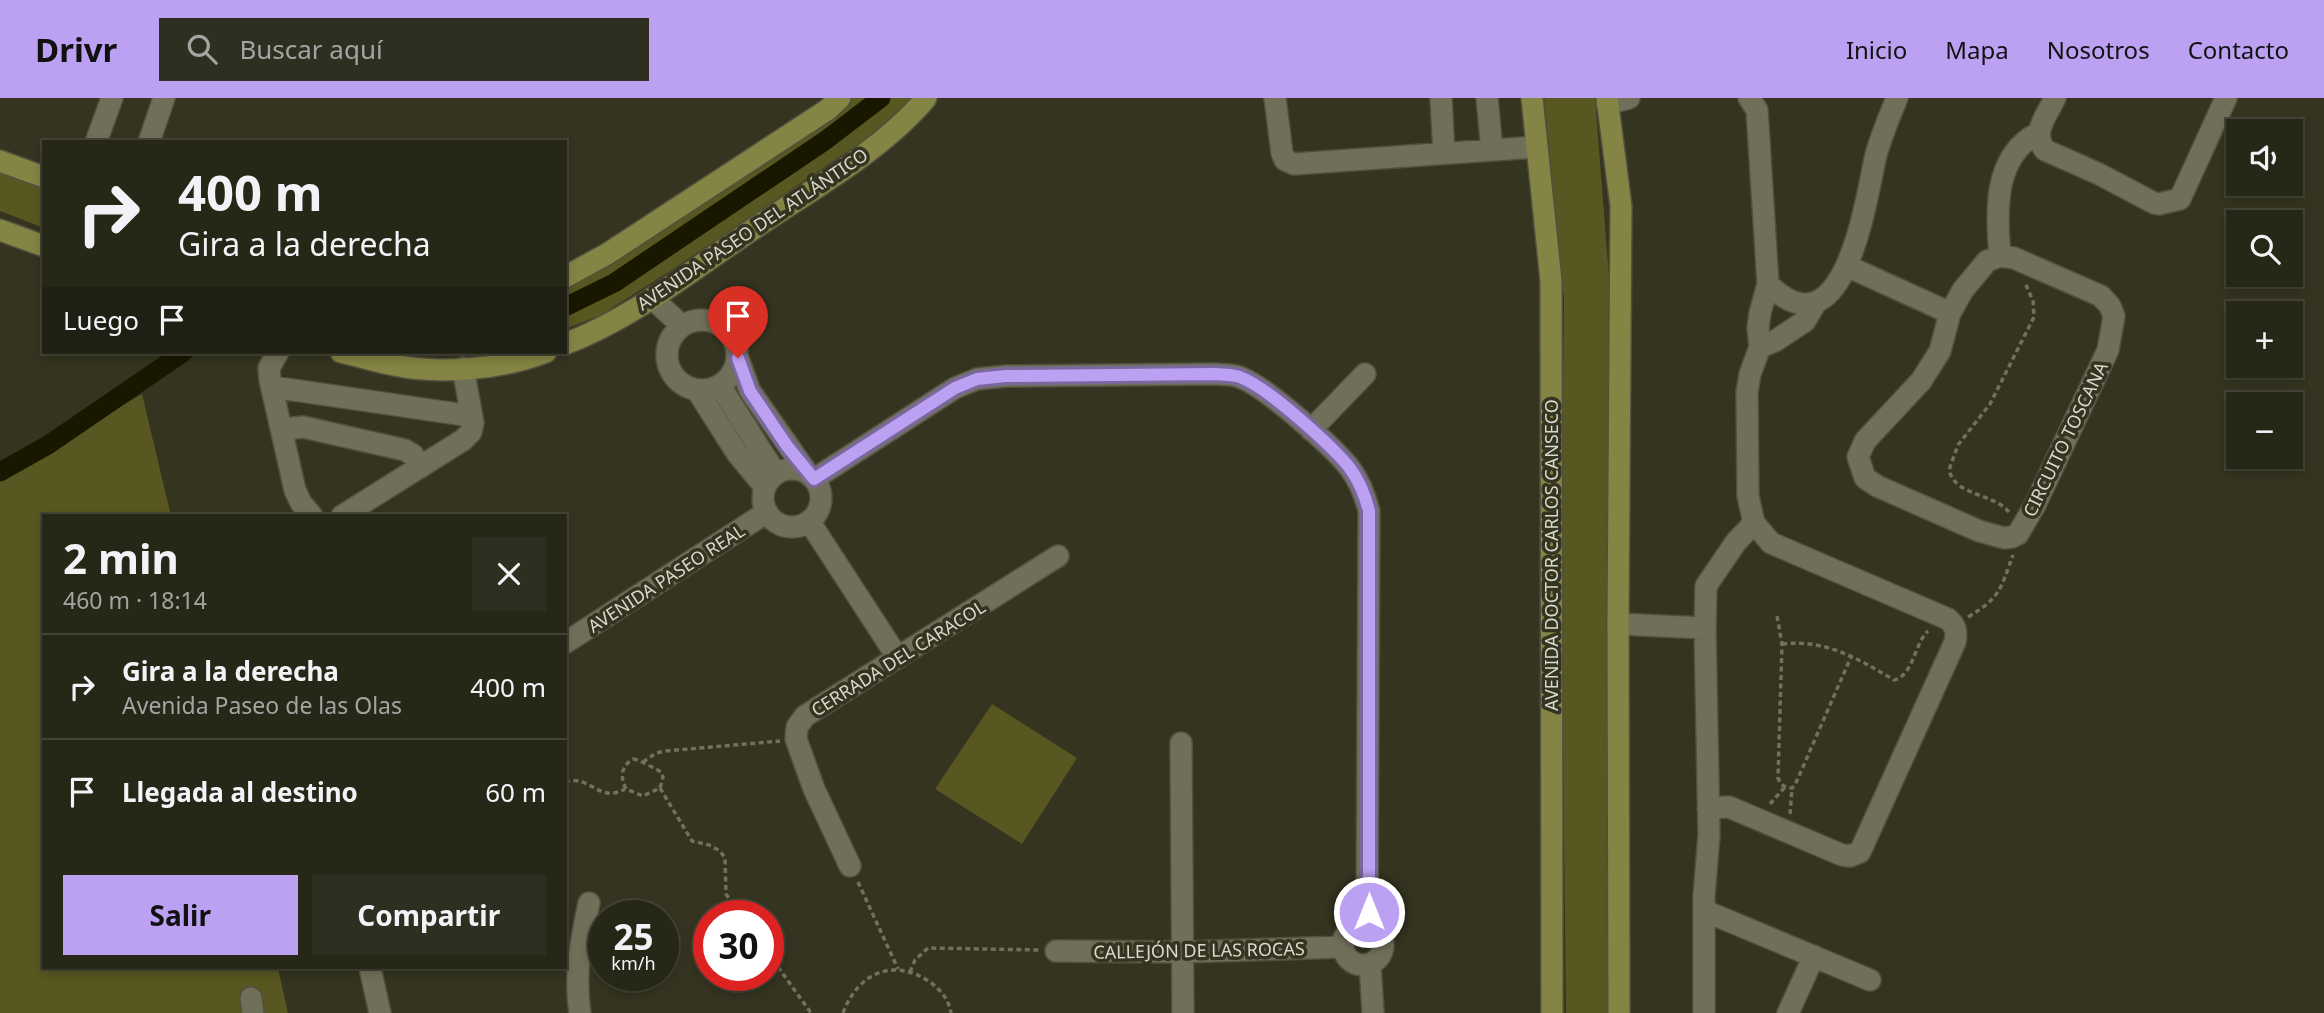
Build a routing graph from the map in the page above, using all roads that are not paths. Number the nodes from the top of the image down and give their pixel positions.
1 (112, 98) edge
2 (164, 98) edge
3 (840, 98) edge
4 (926, 98) edge
5 (1275, 98) edge
6 (1441, 98) edge
7 (1487, 98) edge
8 (1532, 98) edge
9 (1629, 98) edge
10 (1749, 98) edge
11 (1897, 98) edge
12 (2055, 98) edge
13 (2226, 98) edge
14 (1607, 101) edge
15 (2038, 133) junction
16 (97, 140) edge
17 (150, 140) edge
18 (1536, 147) junction
19 (1493, 150) junction
20 (1444, 153) junction
21 (0, 161) edge
22 (42, 176) edge
23 (0, 230) edge
24 (42, 245) edge
25 (2000, 256) junction
26 (1847, 266) junction
27 (567, 276) edge
28 (1768, 284) junction
29 (652, 298) junction
30 (1815, 304) junction
31 (1950, 313) junction
32 (681, 326) junction
33 (567, 343) edge
34 (1759, 347) junction
35 (277, 354) edge
36 (349, 354) edge
37 (540, 354) edge
38 (738, 358) junction
39 (463, 368) junction
40 (1365, 374) dead end
41 (720, 386) junction
42 (273, 387) junction
43 (697, 390) junction
44 (471, 416) junction
45 (1311, 430) junction
46 (283, 435) junction
47 (421, 467) junction
48 (811, 477) junction
49 (771, 480) junction
50 (767, 512) junction
51 (310, 514) edge
52 (345, 514) edge
53 (809, 521) junction
54 (1754, 523) junction
55 (1058, 556) dead end
56 (1618, 624) junction
57 (1705, 628) junction
58 (567, 642) edge
59 (898, 658) junction
60 (1181, 743) dead end
61 (1708, 808) junction
62 (850, 866) road end
63 (588, 908) edge
64 (1705, 911) junction
65 (1367, 925) junction
66 (1342, 947) junction
67 (1056, 951) road end
68 (1183, 952) junction
69 (1814, 956) junction
70 (1370, 964) junction
71 (370, 969) edge
72 (1870, 979) dead end
73 (380, 1013) edge
74 (580, 1013) edge
75 (1183, 1013) edge
76 (1373, 1013) edge
77 (1552, 1013) edge
78 (1619, 1013) edge
79 (1704, 1013) edge
80 (1788, 1013) edge

1 - 16 street
2 - 17 street
3 - 27 main road
4 - 29 main road, AVENIDA PASEO DEL ATLÁNTICO
5 - 20 street
6 - 20 street
7 - 19 street
8 - 18 main road, AVENIDA DOCTOR CARLOS CANSECO
9 - 14 street
10 - 28 street
11 - 26 street
12 - 15 street
13 - 15 street
14 - 56 main road
15 - 25 street
18 - 19 street
18 - 77 main road, AVENIDA DOCTOR CARLOS CANSECO
19 - 20 street
21 - 22 main road
23 - 24 main road
25 - 31 street, CIRCUITO TOSCANA
25 - 31 street, CIRCUITO TOSCANA
26 - 30 street
26 - 31 street
28 - 30 street
28 - 34 street
29 - 32 street
29 - 33 main road, AVENIDA PASEO DEL ATLÁNTICO
30 - 34 street
32 - 38 street
32 - 43 street
34 - 54 street
35 - 42 street
36 - 39 main road
37 - 39 main road
38 - 41 street
38 - 48 street
39 - 44 street
40 - 45 street
41 - 43 street
41 - 49 street
42 - 44 street
42 - 46 street
43 - 49 street
44 - 47 street
45 - 48 street
45 - 65 street
46 - 47 street
46 - 51 street
47 - 52 street
48 - 49 street
48 - 53 street
49 - 50 street
50 - 53 street
50 - 58 street, AVENIDA PASEO REAL
53 - 59 street
54 - 57 street
54 - 61 street
55 - 59 street, CERRADA DEL CARACOL
56 - 57 street
56 - 78 main road
57 - 61 street
59 - 62 street, CERRADA DEL CARACOL
60 - 68 street
61 - 64 street
63 - 74 street
64 - 69 street
64 - 79 street
65 - 66 street
65 - 70 street
66 - 68 street, CALLEJÓN DE LAS ROCAS
66 - 70 street
67 - 68 street, CALLEJÓN DE LAS ROCAS
68 - 75 street
69 - 72 street
69 - 80 street
70 - 76 street
71 - 73 street

